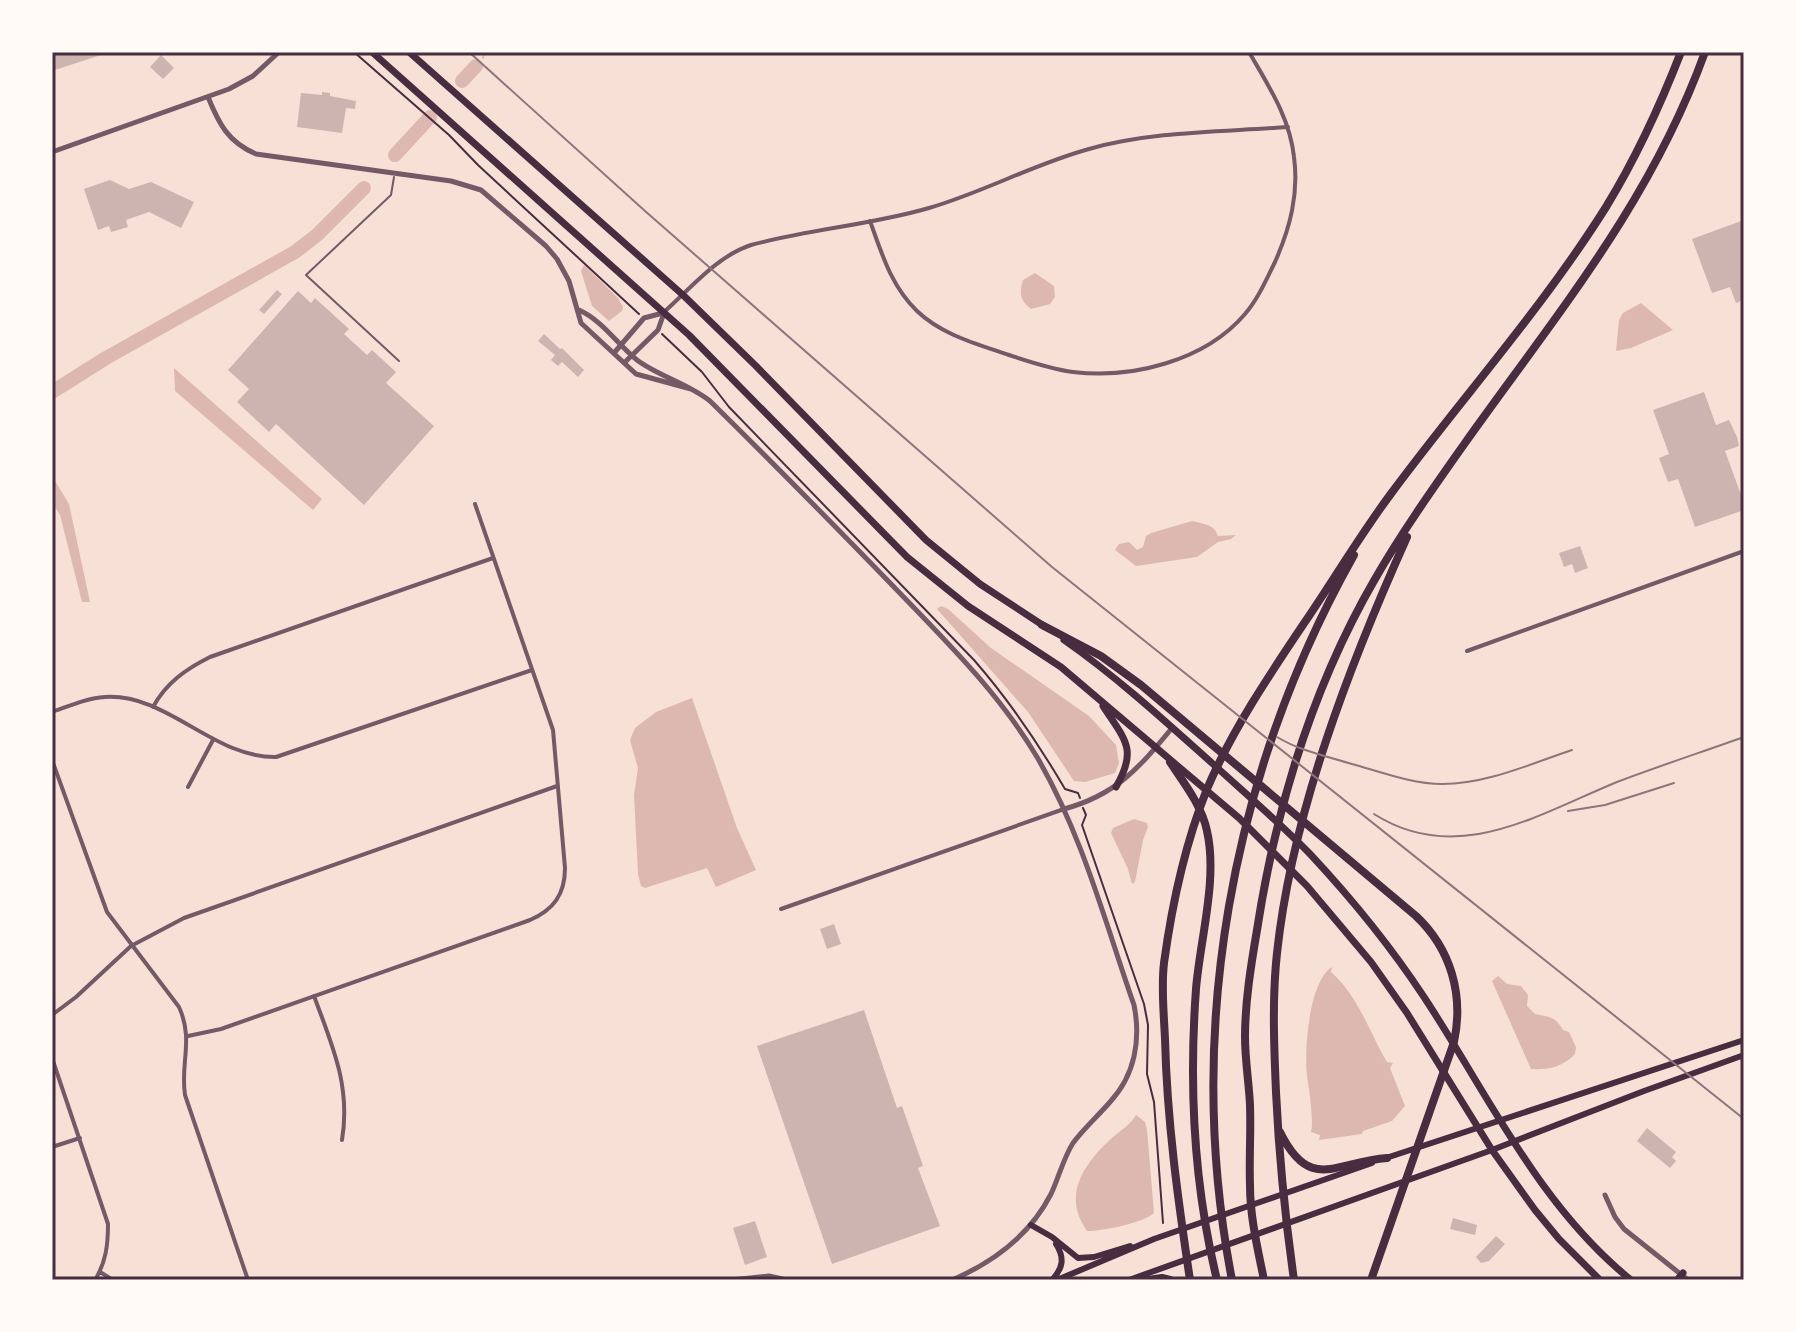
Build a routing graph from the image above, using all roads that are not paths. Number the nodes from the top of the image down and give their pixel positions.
1 (279, 52) edge
2 (372, 52) edge
3 (409, 52) edge
4 (1249, 52) edge
5 (1681, 52) edge
6 (1705, 52) edge
7 (208, 97) junction
8 (1288, 127) junction
9 (52, 152) edge
10 (394, 173) junction
11 (870, 221) junction
12 (683, 295) junction
13 (579, 310) junction
14 (664, 312) junction
15 (621, 345) junction
16 (614, 354) junction
17 (633, 356) junction
18 (399, 361) dead end
19 (624, 363) junction
20 (691, 389) junction
21 (1389, 496) junction
22 (475, 504) dead end
23 (1419, 510) junction
24 (1744, 551) edge
25 (493, 558) junction
26 (1042, 625) junction
27 (1467, 651) dead end
28 (532, 670) junction
29 (1100, 701) junction
30 (153, 707) junction
31 (52, 712) edge
32 (1172, 727) junction
33 (213, 740) junction
34 (1156, 747) junction
35 (52, 760) edge
36 (1170, 762) junction
37 (557, 786) junction
38 (188, 787) dead end
39 (1116, 787) junction
40 (1064, 809) junction
41 (781, 909) dead end
42 (131, 946) junction
43 (314, 996) junction
44 (52, 1015) edge
45 (188, 1036) junction
46 (1744, 1040) edge
47 (1744, 1055) edge
48 (52, 1058) edge
49 (1501, 1119) junction
50 (1479, 1126) junction
51 (1278, 1129) junction
52 (80, 1138) junction
53 (342, 1140) dead end
54 (1514, 1142) junction
55 (52, 1147) edge
56 (1492, 1150) junction
57 (1387, 1158) junction
58 (1282, 1195) junction
59 (1605, 1195) dead end
60 (1031, 1225) junction
61 (1286, 1225) junction
62 (1181, 1230) junction
63 (1052, 1237) junction
64 (1142, 1244) junction
65 (1187, 1260) junction
66 (100, 1272) junction
67 (1216, 1276) edge
68 (1682, 1278) edge
69 (95, 1280) edge
70 (113, 1280) edge
71 (248, 1280) edge
72 (731, 1280) edge
73 (787, 1280) edge
74 (952, 1280) edge
75 (1054, 1280) edge
76 (1129, 1280) edge
77 (1148, 1280) edge
78 (1170, 1280) edge
79 (1190, 1280) edge
80 (1232, 1280) edge
81 (1264, 1280) edge
82 (1294, 1280) edge
83 (1371, 1280) edge
84 (1600, 1280) edge
85 (1631, 1280) edge

1 - 7 street
2 - 14 highway
3 - 12 highway
4 - 8 street
5 - 21 highway
6 - 23 highway
7 - 9 street
7 - 10 street
8 - 11 street
8 - 11 street
10 - 13 street
10 - 18 lane
11 - 12 street
12 - 14 street
12 - 26 highway
13 - 15 street
13 - 16 street
14 - 15 street
14 - 17 street
14 - 29 highway
15 - 16 street
15 - 17 street
16 - 19 street
17 - 19 street
17 - 20 street
19 - 20 street
20 - 40 street
21 - 62 highway
21 - 80 highway
22 - 25 street
23 - 51 highway
23 - 81 highway
24 - 27 street
25 - 28 street
25 - 30 street
26 - 32 highway
26 - 83 highway
28 - 33 street
28 - 37 street
29 - 34 highway
29 - 39 highway
30 - 31 street
30 - 33 street
32 - 34 street
32 - 49 highway
33 - 38 street
34 - 36 highway
34 - 39 street
35 - 42 street
36 - 50 highway
36 - 67 highway
37 - 42 street
37 - 43 street
39 - 40 street
40 - 41 street
40 - 60 street
42 - 44 street
42 - 45 street
43 - 45 street
43 - 53 street
45 - 71 street
46 - 49 main road
47 - 54 main road
48 - 52 street
49 - 50 main road
49 - 54 highway
50 - 56 highway
50 - 57 main road
51 - 57 highway
51 - 58 highway
52 - 55 street
52 - 66 street
54 - 56 main road
54 - 85 highway
56 - 61 main road
56 - 84 highway
57 - 58 main road
58 - 61 highway
58 - 62 main road
59 - 68 street
60 - 63 main road
60 - 74 street
61 - 65 main road
61 - 82 highway
62 - 64 main road
62 - 65 highway
63 - 64 main road
63 - 75 main road
64 - 75 main road
65 - 76 main road
65 - 79 highway
66 - 69 street
66 - 70 street
72 - 73 street
77 - 78 highway

